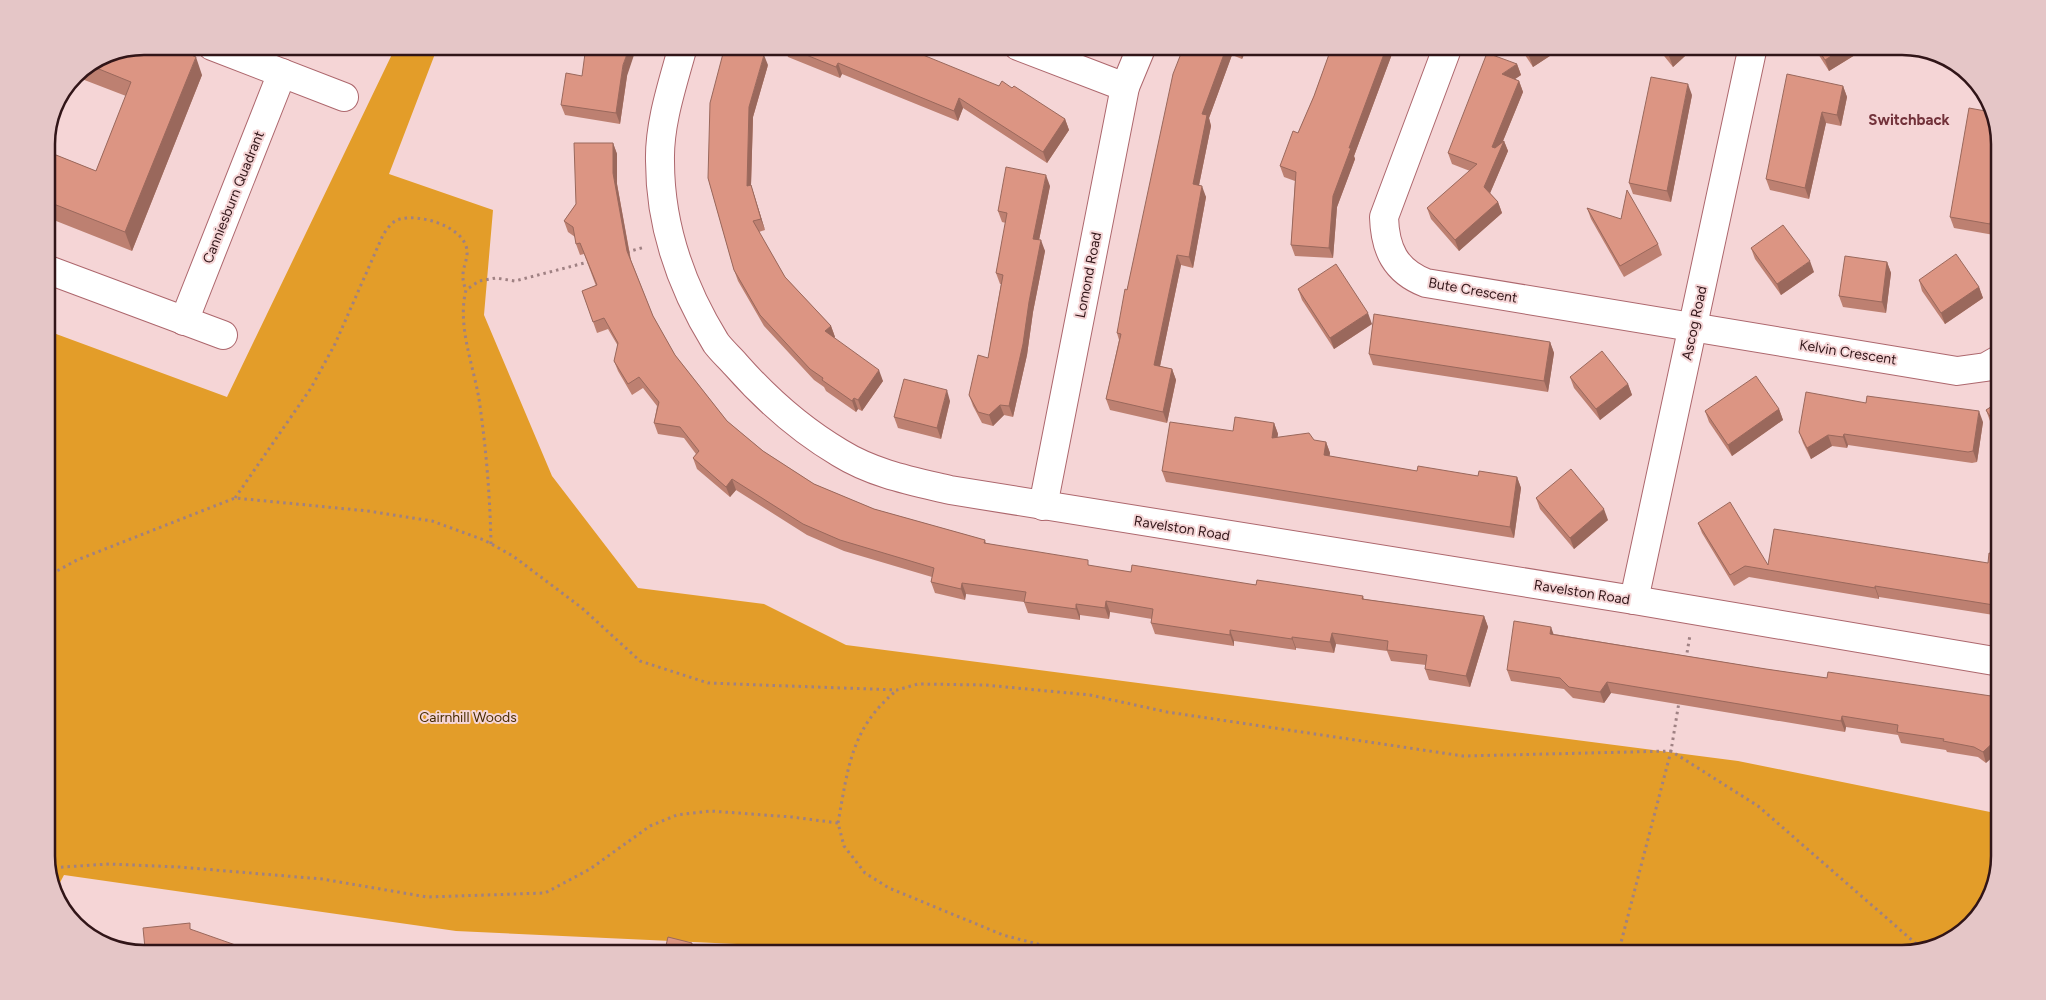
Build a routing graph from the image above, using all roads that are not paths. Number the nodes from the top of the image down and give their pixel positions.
1 (235, 55) edge
2 (681, 55) edge
3 (1041, 55) edge
4 (1138, 55) edge
5 (1445, 55) edge
6 (1751, 55) edge
7 (282, 73) junction
8 (1125, 87) junction
9 (344, 97) dead end
10 (55, 271) edge
11 (184, 321) junction
12 (1694, 327) junction
13 (223, 335) dead end
14 (1991, 364) edge
15 (1043, 506) junction
16 (1634, 600) junction
17 (1991, 660) edge

1 - 7 street
2 - 15 street, Ravelston Road
3 - 8 street
4 - 8 street, Lomond Road
5 - 12 street, Bute Crescent
6 - 12 street, Ascog Road
7 - 9 street
7 - 11 street, Canniesburn Quadrant
8 - 15 street, Lomond Road
10 - 11 street
11 - 13 street
12 - 14 street, Kelvin Crescent
12 - 16 street, Ascog Road
15 - 16 street, Ravelston Road
16 - 17 street, Ravelston Road

